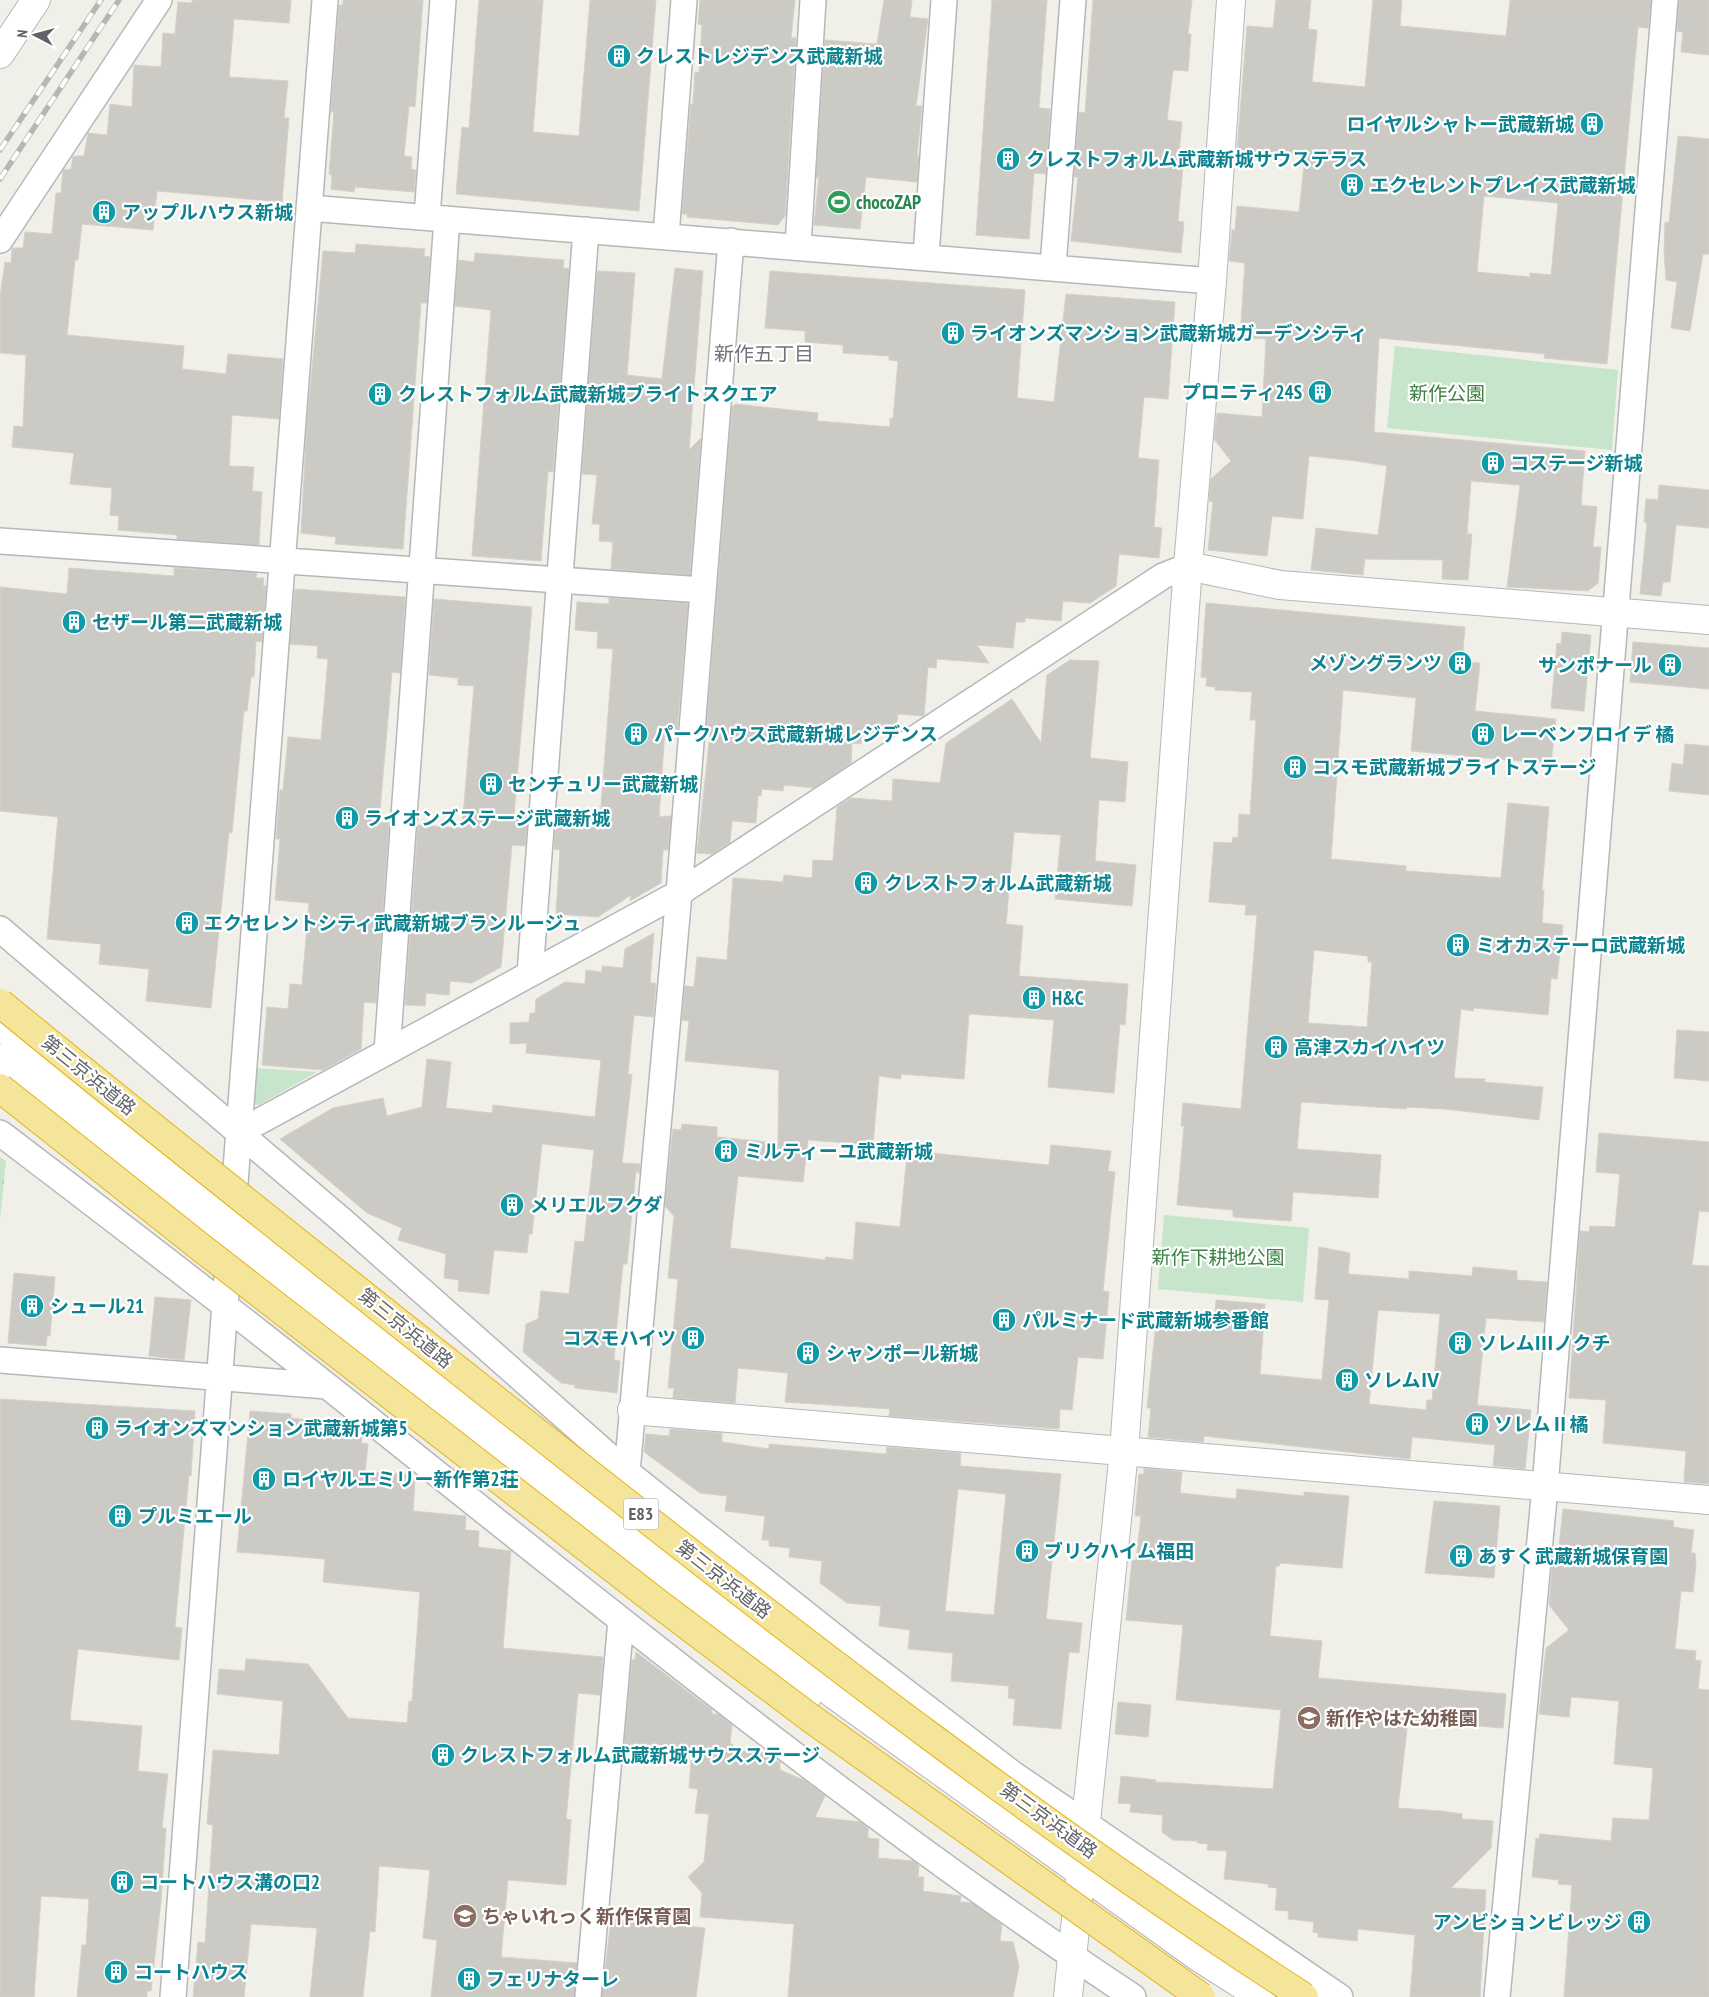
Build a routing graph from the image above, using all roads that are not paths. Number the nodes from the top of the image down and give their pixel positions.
1 (36, 0) edge
2 (159, 0) edge
3 (325, 0) edge
4 (442, 0) edge
5 (684, 0) edge
6 (814, 0) edge
7 (944, 0) edge
8 (1073, 0) edge
9 (1231, 0) edge
10 (1665, 0) edge
11 (0, 54) edge
12 (309, 208) junction
13 (437, 218) junction
14 (586, 230) junction
15 (666, 236) junction
16 (0, 240) edge
17 (731, 241) junction
18 (798, 246) junction
19 (926, 256) junction
20 (1053, 267) junction
21 (1212, 281) junction
22 (0, 541) edge
23 (282, 559) junction
24 (1188, 566) junction
25 (422, 570) junction
26 (560, 579) junction
27 (703, 590) junction
28 (1616, 612) junction
29 (1709, 620) edge
30 (679, 892) junction
31 (0, 929) edge
32 (530, 974) junction
33 (0, 1002) edge
34 (0, 1025) edge
35 (387, 1052) junction
36 (0, 1058) edge
37 (0, 1088) edge
38 (0, 1133) edge
39 (238, 1133) junction
40 (232, 1215) junction
41 (230, 1243) junction
42 (225, 1305) junction
43 (0, 1360) edge
44 (218, 1377) junction
45 (327, 1386) junction
46 (632, 1410) junction
47 (1124, 1452) junction
48 (627, 1472) junction
49 (1545, 1487) junction
50 (1709, 1500) edge
51 (604, 1524) junction
52 (575, 1585) junction
53 (621, 1620) junction
54 (1086, 1826) junction
55 (1079, 1882) junction
56 (1072, 1956) junction
57 (173, 1997) edge
58 (588, 1997) edge
59 (1068, 1997) edge
60 (1133, 1997) edge
61 (1200, 1997) edge
62 (1233, 1997) edge
63 (1261, 1997) edge
64 (1304, 1997) edge
65 (1340, 1997) edge
66 (1497, 1997) edge

1 - 11 street
2 - 16 street
3 - 12 street
4 - 13 street
5 - 15 street
6 - 18 street
7 - 19 street
8 - 20 street
9 - 21 street
10 - 28 street
12 - 13 street
12 - 23 street
13 - 14 street
13 - 25 street
14 - 15 street
14 - 26 street
15 - 17 street
17 - 18 street
17 - 27 street
18 - 19 street
19 - 20 street
20 - 21 street
21 - 24 street
22 - 23 street
23 - 25 street
23 - 39 street
24 - 28 street
24 - 30 street
24 - 47 street
25 - 26 street
25 - 35 street
26 - 27 street
26 - 32 street
27 - 30 street
28 - 29 street
28 - 49 street
30 - 32 street
30 - 46 street
31 - 39 street
32 - 35 street
33 - 64 highway, 第三京浜道路 / E83, bridge
34 - 40 street
35 - 39 street
36 - 41 street
37 - 61 highway, bridge
38 - 42 street
39 - 40 street
39 - 48 street
40 - 41 street
40 - 51 street
41 - 42 street
41 - 51 street
42 - 44 street
42 - 45 street
43 - 44 street
44 - 45 street
44 - 57 street
45 - 52 street
46 - 47 street
46 - 48 street
47 - 49 street
47 - 54 street
48 - 51 street
48 - 54 street
49 - 50 street
49 - 66 street
51 - 52 street
51 - 55 street
52 - 53 street
53 - 56 street
53 - 58 street
54 - 55 street
54 - 65 street
55 - 56 street
55 - 62 street
55 - 63 street
56 - 59 street
56 - 60 street

